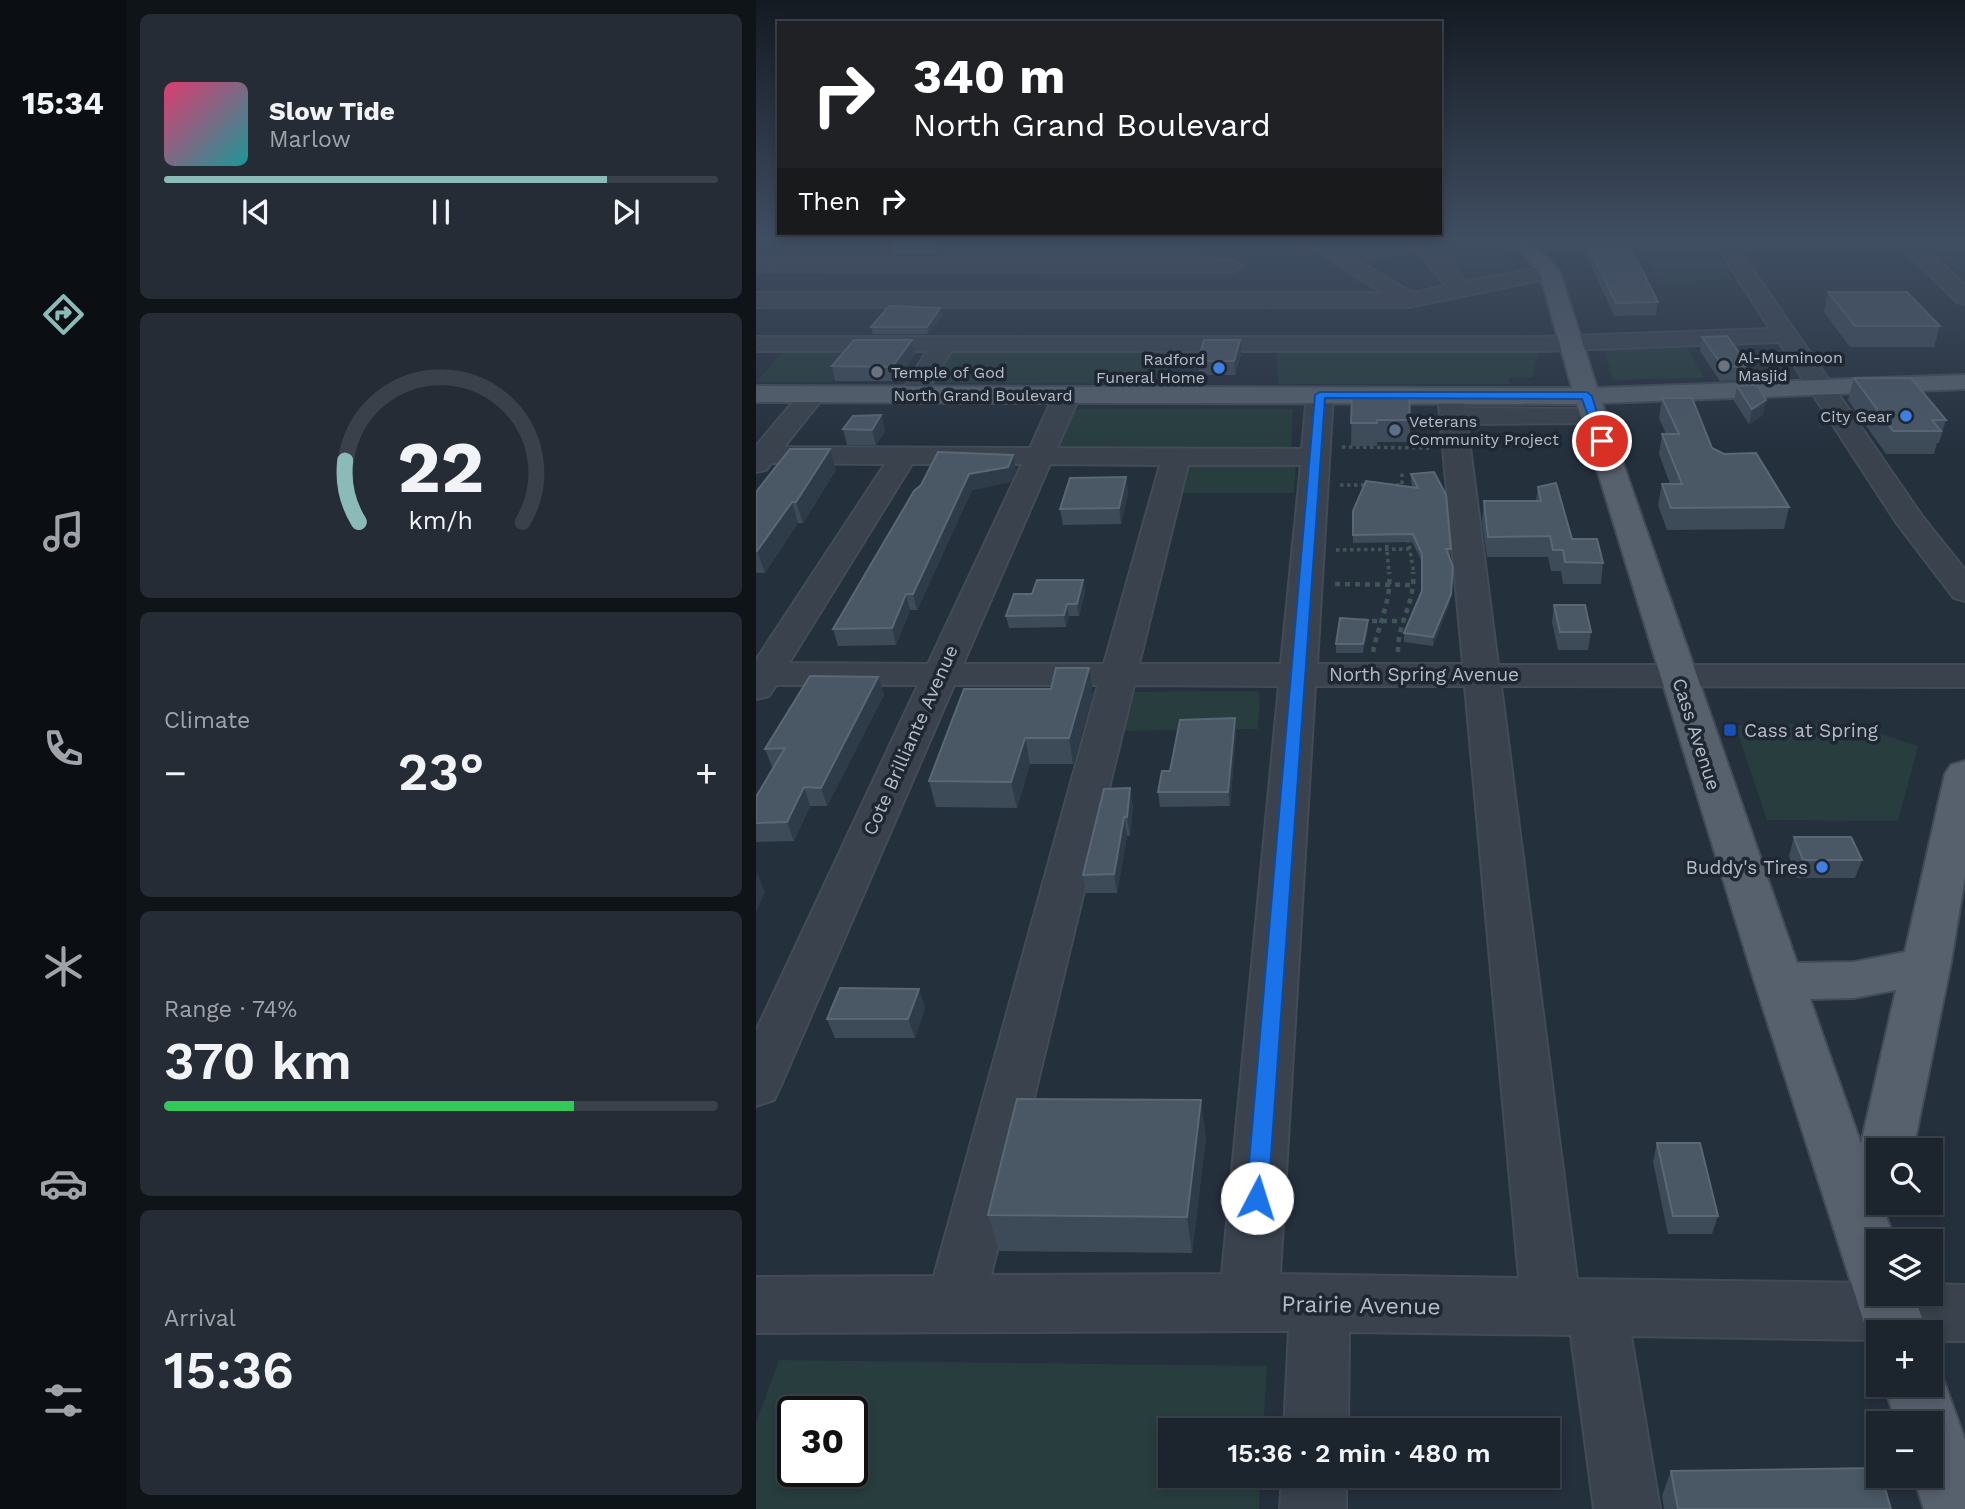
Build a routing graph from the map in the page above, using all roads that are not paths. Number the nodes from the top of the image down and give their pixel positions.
1 (1449, 308) edge
2 (1561, 308) edge
3 (1769, 308) edge
4 (1787, 335) junction
5 (1571, 342) junction
6 (756, 344) edge
7 (943, 344) junction
8 (1446, 344) junction
9 (1965, 382) edge
10 (1823, 387) junction
11 (756, 394) edge
12 (813, 394) junction
13 (913, 394) junction
14 (1066, 395) junction
15 (1320, 395) junction
16 (1594, 418) junction
17 (1449, 419) junction
18 (904, 455) junction
19 (1039, 455) junction
20 (1176, 456) junction
21 (759, 458) edge
22 (1330, 463) junction
23 (1965, 551) edge
24 (1933, 552) junction
25 (1965, 592) edge
26 (939, 674) junction
27 (1298, 674) junction
28 (1483, 674) junction
29 (1677, 674) junction
30 (1118, 675) junction
31 (1965, 676) edge
32 (759, 678) edge
33 (1965, 774) edge
34 (1927, 962) junction
35 (1777, 980) junction
36 (756, 1085) edge
37 (1889, 1138) edge
38 (1866, 1240) edge
39 (1866, 1291) edge
40 (1249, 1302) junction
41 (955, 1304) junction
42 (1320, 1305) junction
43 (1940, 1306) edge
44 (1574, 1308) junction
45 (758, 1312) edge
46 (1965, 1313) edge
47 (1316, 1418) edge
48 (1943, 1470) edge
49 (1314, 1488) edge
50 (1313, 1509) edge
51 (1627, 1509) edge
52 (1956, 1509) edge

1 - 8 street
2 - 5 main road, Cass Avenue
3 - 4 street
4 - 5 street
4 - 10 street
5 - 8 street
5 - 16 main road, Cass Avenue
6 - 7 street
7 - 8 street
7 - 13 street
9 - 10 main road, North Grand Boulevard
10 - 16 main road, North Grand Boulevard
10 - 24 street
11 - 12 main road, North Grand Boulevard
12 - 13 main road, North Grand Boulevard
12 - 21 street
13 - 14 main road, North Grand Boulevard
14 - 15 main road, North Grand Boulevard
14 - 19 street, Cote Brilliante Avenue
15 - 17 main road, North Grand Boulevard
15 - 22 street
16 - 17 main road, North Grand Boulevard
16 - 17 street
16 - 29 main road, Cass Avenue
17 - 28 street
18 - 19 street
18 - 21 street
18 - 32 street
19 - 20 street
19 - 26 street, Cote Brilliante Avenue
20 - 22 street
20 - 30 street
22 - 27 street
23 - 24 street
24 - 25 street
26 - 30 street, North Spring Avenue
26 - 32 street, North Spring Avenue
26 - 36 street, Cote Brilliante Avenue
27 - 28 street, North Spring Avenue
27 - 30 street, North Spring Avenue
27 - 40 street
28 - 29 street, North Spring Avenue
28 - 44 street
29 - 31 street, North Spring Avenue
29 - 35 main road, Cass Avenue
30 - 41 street
33 - 34 main road
34 - 35 main road
34 - 37 main road
35 - 38 main road, Cass Avenue
39 - 44 street, Prairie Avenue
40 - 41 street, Prairie Avenue
40 - 42 street, Prairie Avenue
41 - 45 street, Prairie Avenue
42 - 44 street, Prairie Avenue
42 - 47 street
43 - 46 street, Prairie Avenue
44 - 51 street
48 - 52 main road
49 - 50 street

